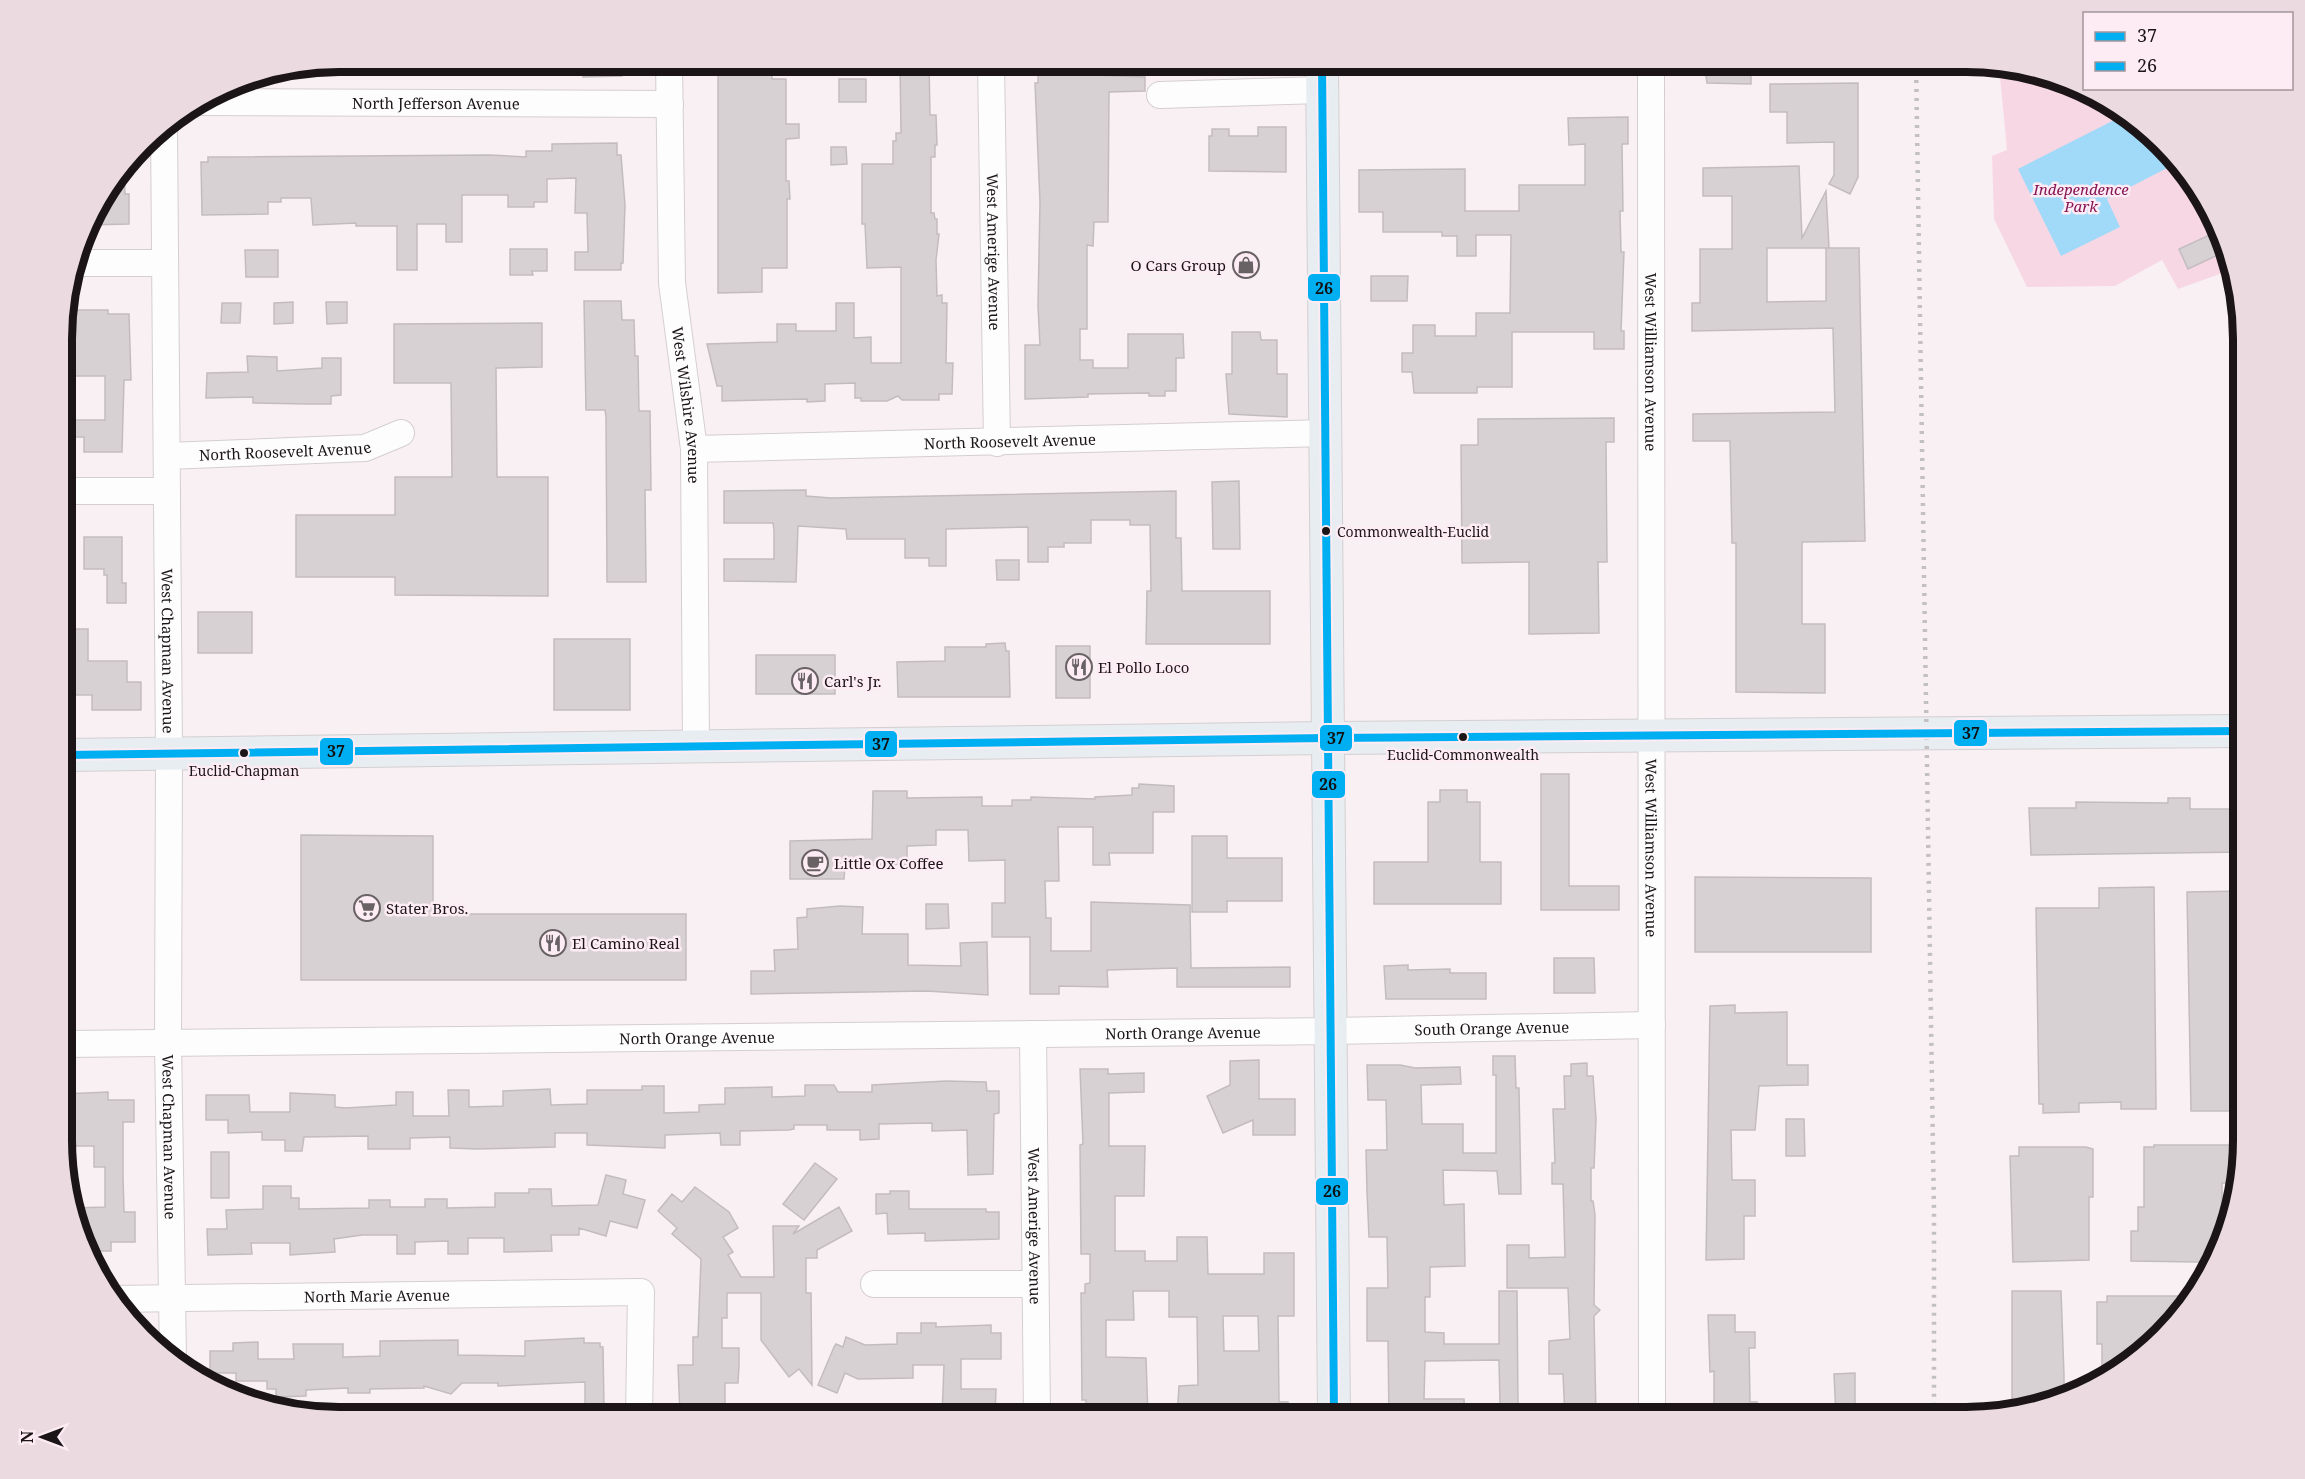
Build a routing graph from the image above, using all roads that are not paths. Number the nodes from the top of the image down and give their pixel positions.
1 (669, 72) edge
2 (991, 72) edge
3 (1651, 72) edge
4 (1322, 76) edge
5 (1160, 95) dead end
6 (217, 102) edge
7 (670, 104) junction
8 (164, 137) edge
9 (83, 263) edge
10 (165, 263) junction
11 (401, 433) dead end
12 (1326, 433) junction
13 (997, 443) junction
14 (694, 449) junction
15 (167, 456) junction
16 (72, 491) edge
17 (167, 491) junction
18 (2233, 731) edge
19 (1652, 736) junction
20 (1329, 738) junction
21 (696, 748) junction
22 (169, 754) junction
23 (72, 755) edge
24 (1652, 1024) junction
25 (1331, 1031) junction
26 (1033, 1034) junction
27 (168, 1042) junction
28 (72, 1044) edge
29 (874, 1284) dead end
30 (1035, 1284) junction
31 (124, 1299) edge
32 (173, 1299) junction
33 (173, 1349) edge
34 (639, 1407) edge
35 (1037, 1407) edge
36 (1334, 1407) edge
37 (1652, 1407) edge

1 - 7 street, West Wilshire Avenue
2 - 13 street, West Amerige Avenue
3 - 19 street, West Williamson Avenue
4 - 5 street
4 - 12 main road
6 - 7 street, North Jefferson Avenue
7 - 14 street, West Wilshire Avenue
8 - 10 street, West Chapman Avenue
9 - 10 street
10 - 15 street, West Chapman Avenue
11 - 15 street, North Roosevelt Avenue
12 - 13 street, North Roosevelt Avenue
12 - 20 main road
13 - 14 street, North Roosevelt Avenue
14 - 21 street, West Wilshire Avenue
15 - 17 street, West Chapman Avenue
16 - 17 street
17 - 22 street, West Chapman Avenue
18 - 19 main road
19 - 20 main road
19 - 24 street, West Williamson Avenue
20 - 21 main road
20 - 25 main road
21 - 22 main road
22 - 23 main road
22 - 27 street, West Chapman Avenue
24 - 25 street, South Orange Avenue
24 - 37 street, West Williamson Avenue
25 - 26 street, North Orange Avenue
25 - 36 main road
26 - 27 street, North Orange Avenue
26 - 30 street, West Amerige Avenue
27 - 28 street, North Orange Avenue
27 - 32 street, West Chapman Avenue
29 - 30 street
30 - 35 street, West Amerige Avenue
31 - 32 street, North Marie Avenue
32 - 33 street, West Chapman Avenue
32 - 34 street, North Marie Avenue

